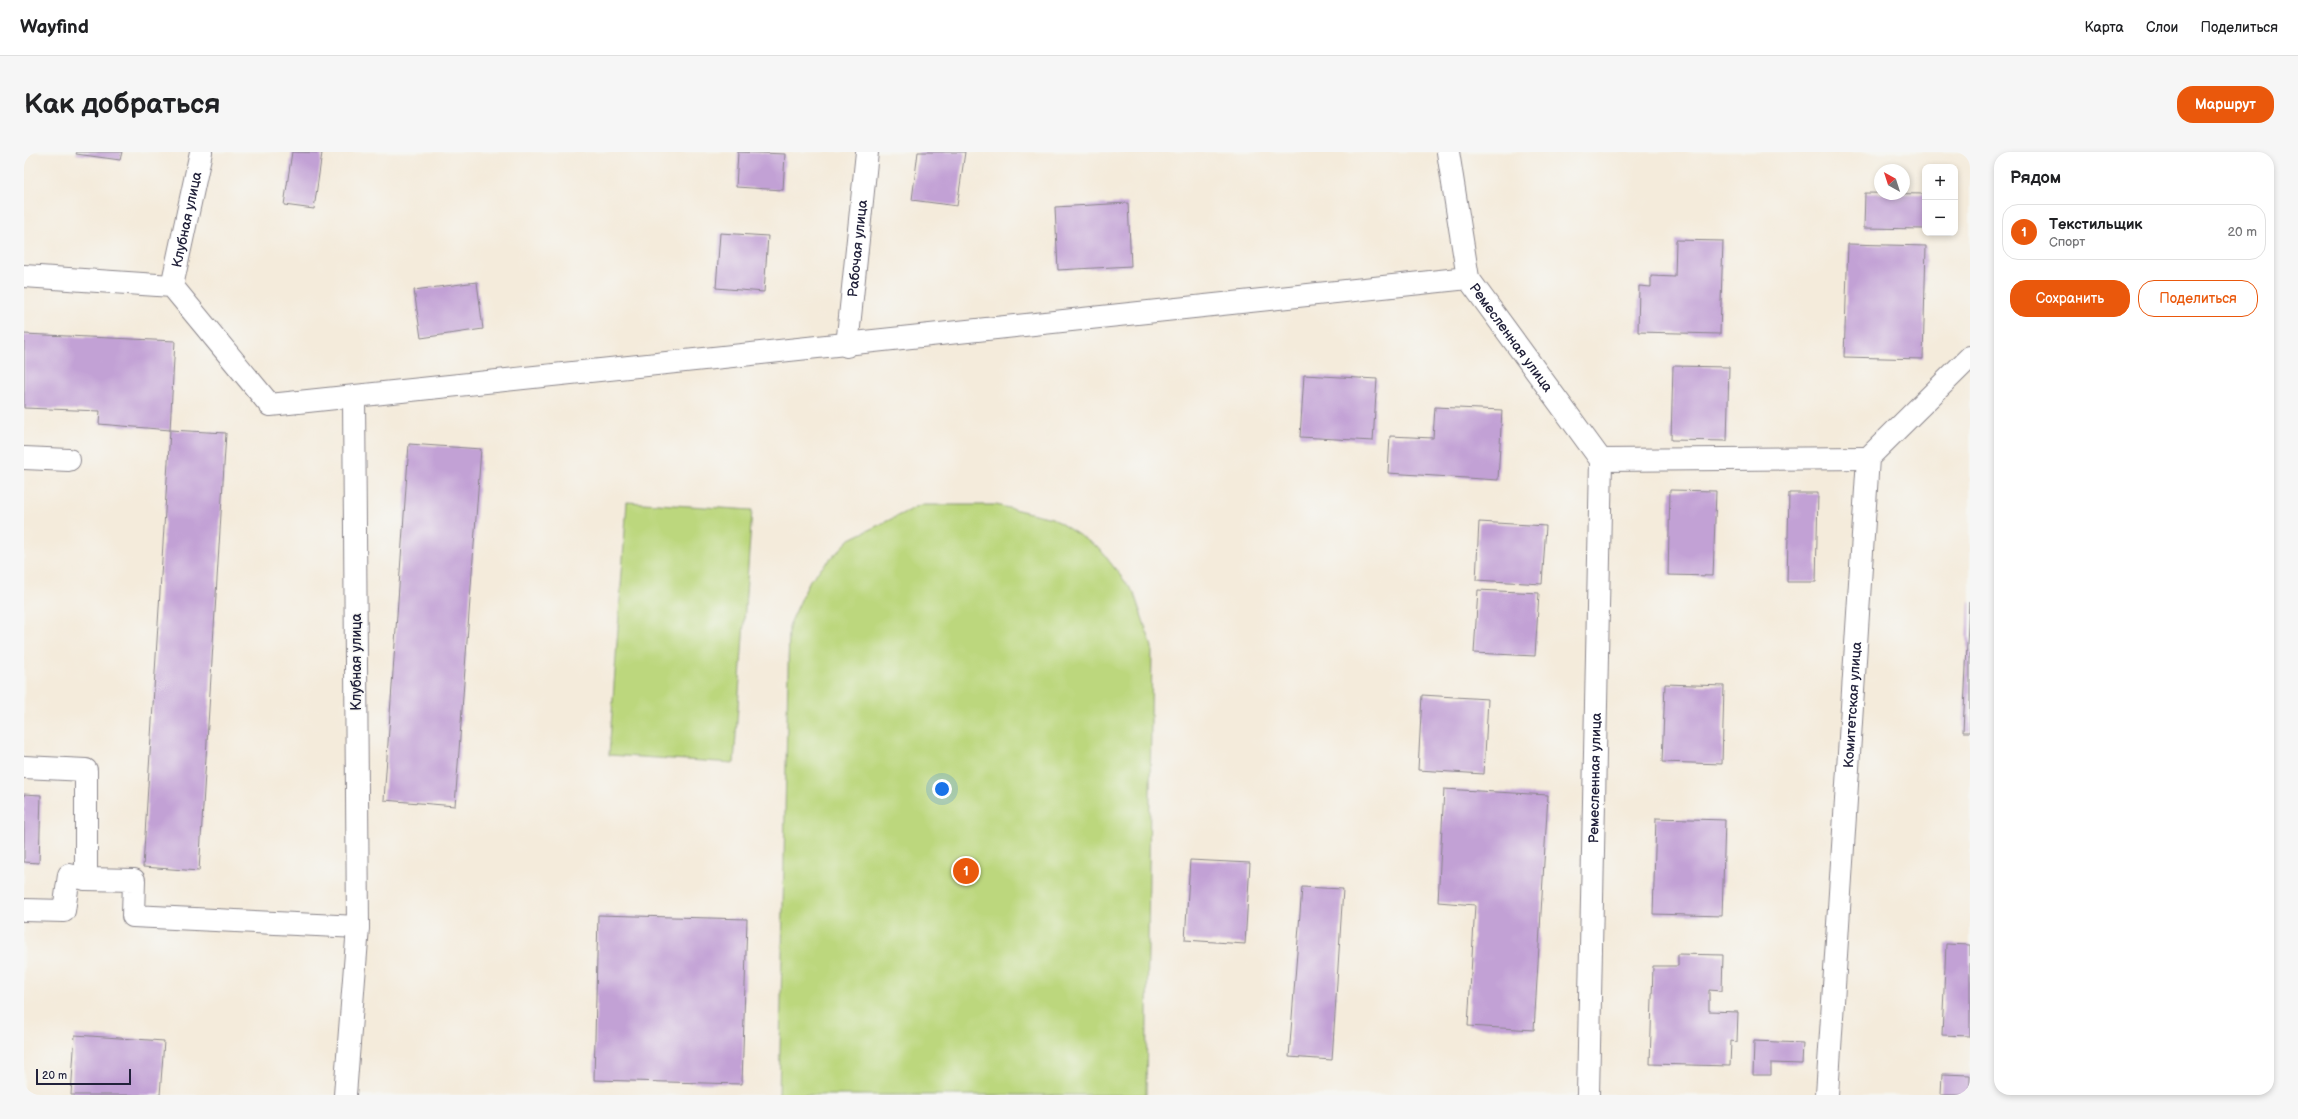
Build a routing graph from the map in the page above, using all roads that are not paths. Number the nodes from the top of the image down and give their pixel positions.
1 (201, 152) edge
2 (867, 152) edge
3 (1448, 152) edge
4 (24, 276) edge
5 (1468, 278) junction
6 (172, 286) junction
7 (847, 346) junction
8 (1970, 357) edge
9 (354, 396) junction
10 (24, 458) edge
11 (1868, 458) junction
12 (69, 460) dead end
13 (1601, 460) junction
14 (24, 767) edge
15 (86, 879) junction
16 (24, 910) edge
17 (358, 927) junction
18 (345, 1095) edge
19 (1588, 1095) edge
20 (1827, 1095) edge

1 - 6 street, Клубная улица
2 - 7 street, Рабочая улица
3 - 5 street, Ремесленная улица
4 - 6 street
5 - 7 street
5 - 13 street, Ремесленная улица
6 - 9 street
7 - 9 street
8 - 11 street
9 - 17 street, Клубная улица
10 - 12 street
11 - 13 street
11 - 20 street, Комитетская улица
13 - 19 street, Ремесленная улица
14 - 15 street
15 - 16 street
15 - 17 street
17 - 18 street, Клубная улица

